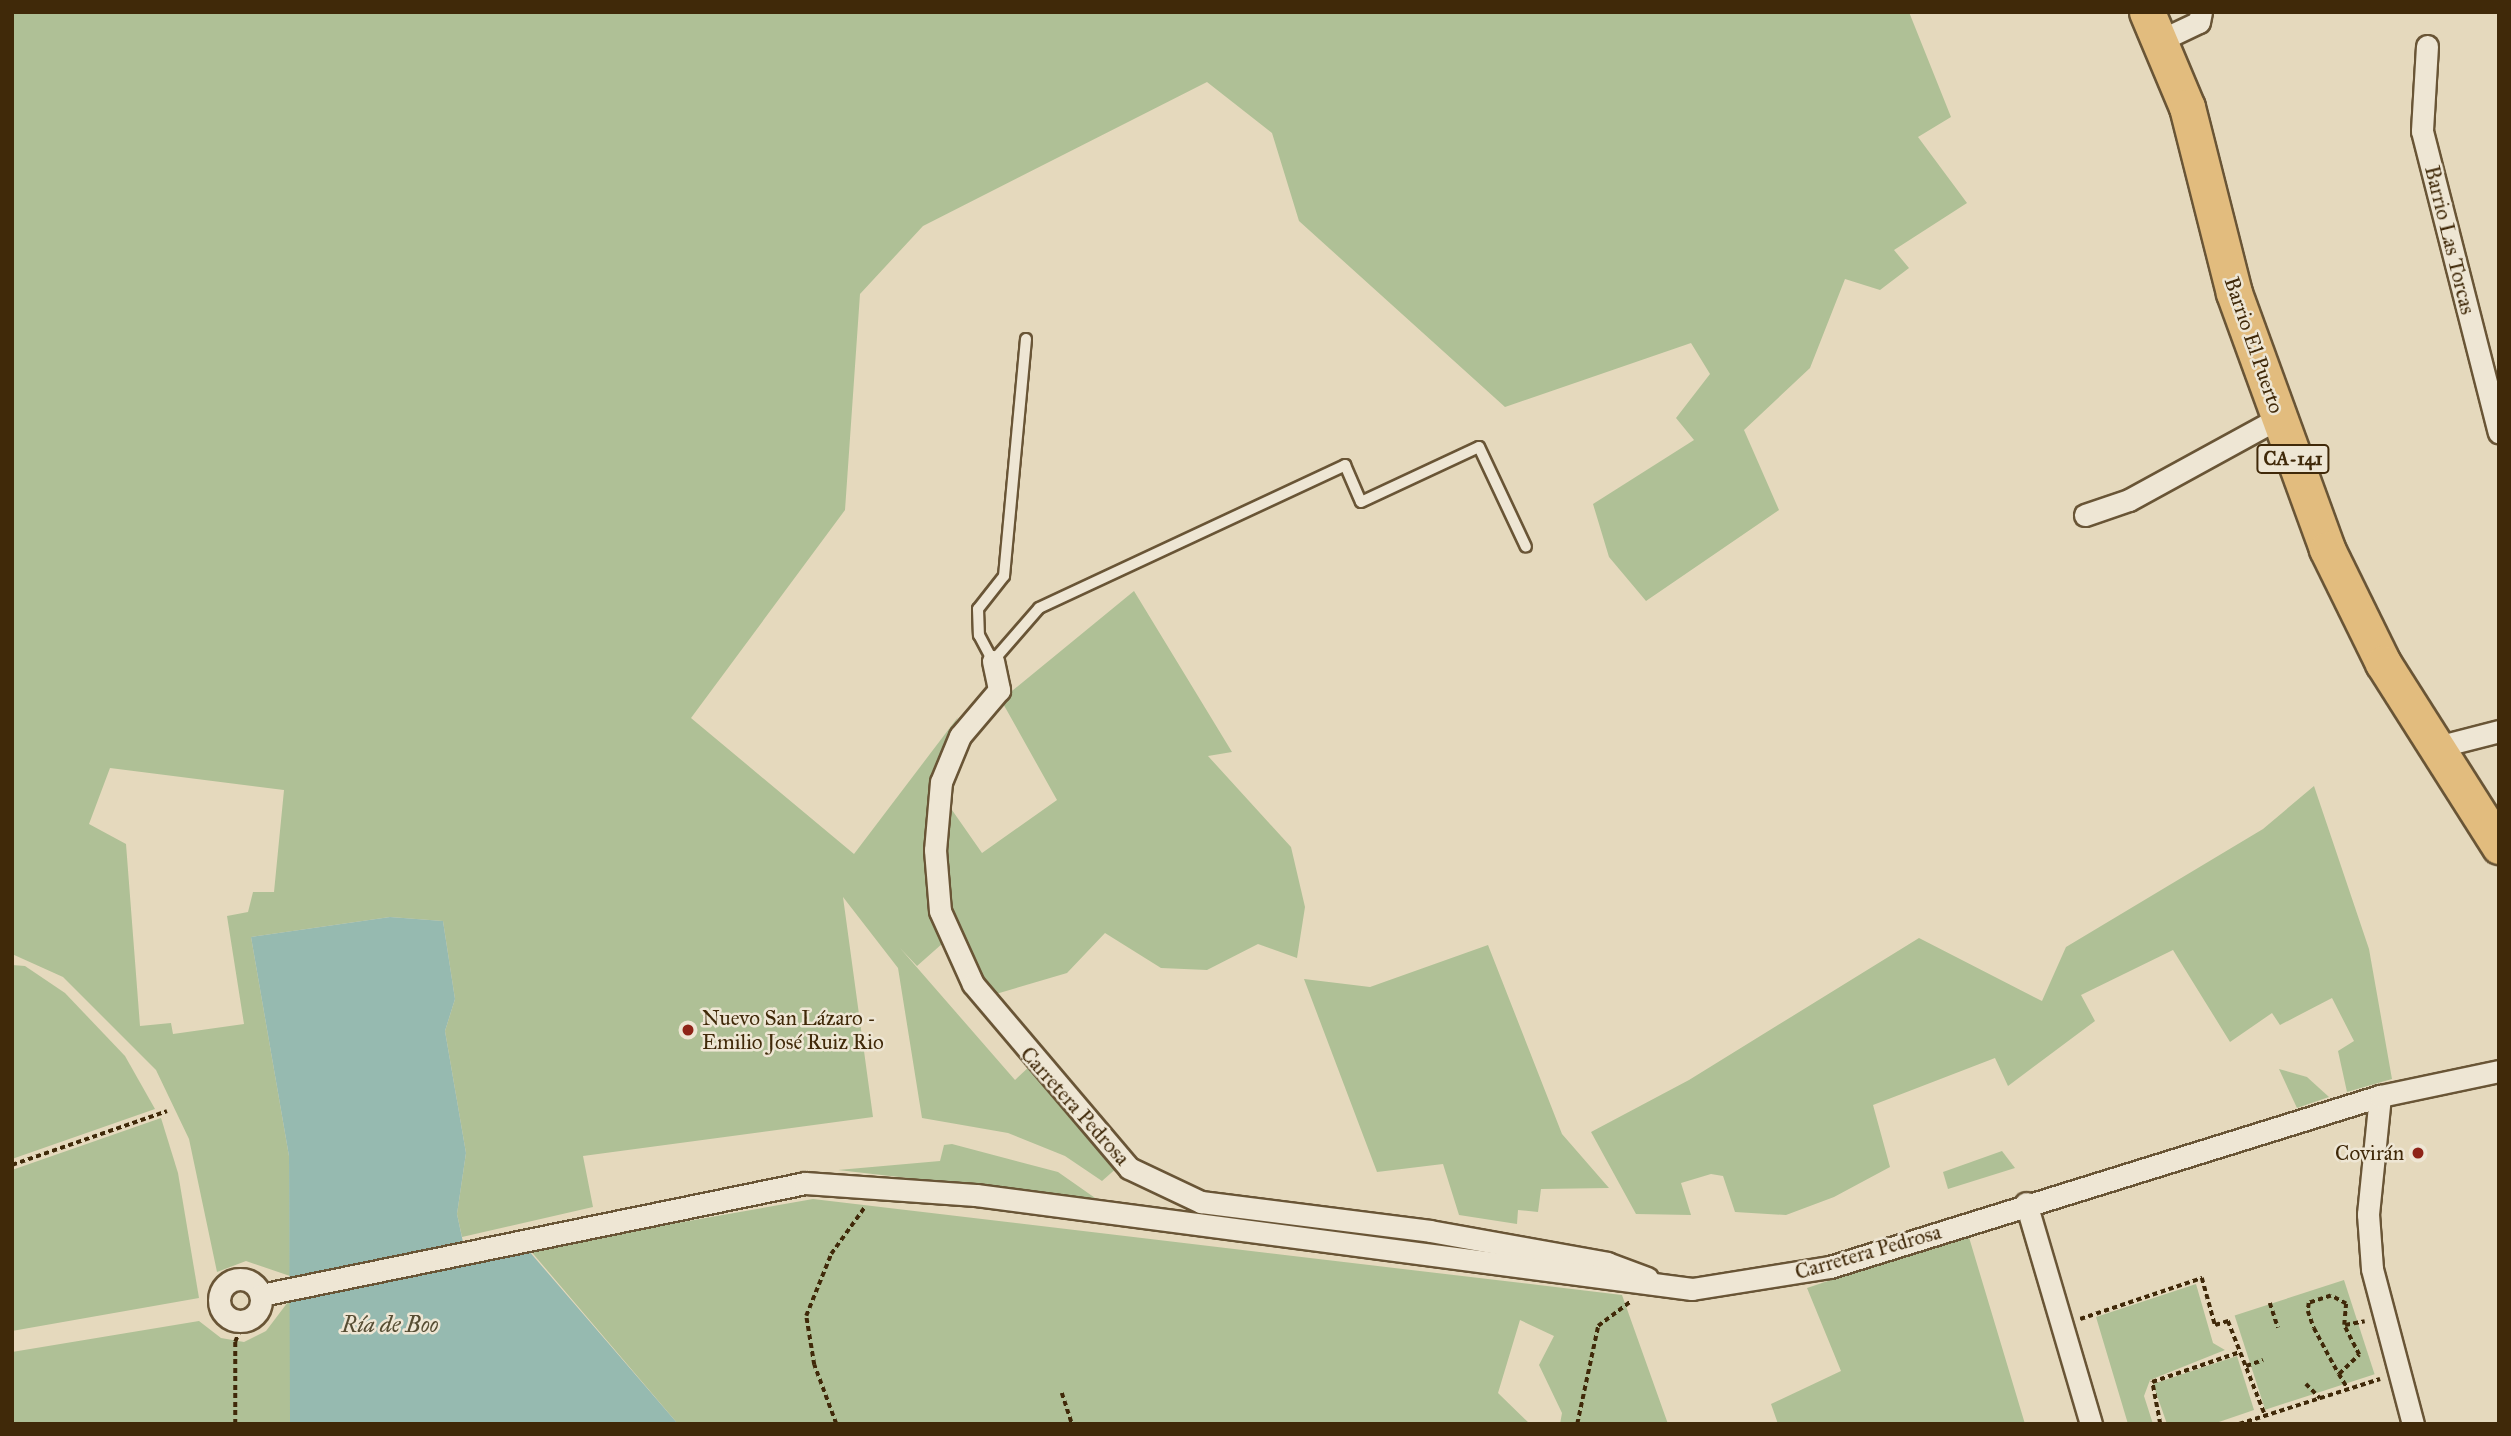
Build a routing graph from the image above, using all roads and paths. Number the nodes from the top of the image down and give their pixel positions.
1 (2201, 12) edge
2 (2153, 26) edge
3 (2427, 46) dead end
4 (1026, 339) dead end
5 (2279, 418) junction
6 (2499, 432) edge
7 (2085, 515) dead end
8 (1526, 547) dead end
9 (993, 661) junction
10 (2499, 731) edge
11 (2433, 748) junction
12 (2499, 846) edge
13 (2499, 1071) edge
14 (2379, 1096) junction
15 (167, 1111) dead end
16 (12, 1165) edge
17 (878, 1188) junction
18 (2026, 1203) junction
19 (1658, 1284) junction
20 (261, 1295) junction
21 (2270, 1303) dead end
22 (243, 1322) junction
23 (2062, 1325) junction
24 (2278, 1328) dead end
25 (2240, 1352) junction
26 (2263, 1360) dead end
27 (2246, 1366) junction
28 (2399, 1373) junction
29 (2339, 1374) junction
30 (2306, 1384) dead end
31 (2348, 1389) junction
32 (1062, 1393) dead end
33 (2320, 1398) junction
34 (2264, 1416) junction
35 (235, 1424) edge
36 (836, 1424) edge
37 (1072, 1424) edge
38 (1577, 1424) edge
39 (2091, 1424) edge
40 (2160, 1424) edge
41 (2239, 1424) edge
42 (2413, 1424) edge

1 - 2 street
2 - 5 main road, Barrio El Puerto / CA-141
3 - 6 street, Barrio Las Torcas
4 - 9 lane
5 - 7 street
5 - 11 main road, Barrio El Puerto / CA-141
8 - 9 lane
9 - 19 street, Carretera Pedrosa
10 - 11 street
11 - 12 main road, Barrio El Puerto / CA-141
13 - 14 street, Carretera Pedrosa
14 - 18 street, Carretera Pedrosa
14 - 28 street
15 - 16 path
17 - 19 street, Carretera Pedrosa
17 - 20 street, Carretera Pedrosa
17 - 36 path
18 - 19 street, Carretera Pedrosa
18 - 23 street
19 - 38 path
20 - 22 street
20 - 22 street
21 - 24 path
22 - 35 path
23 - 25 path
23 - 39 street
25 - 27 path
25 - 40 path
26 - 27 path
27 - 34 path
28 - 31 path
28 - 42 street
29 - 29 path
29 - 31 path
30 - 33 path
31 - 33 path
32 - 37 path
33 - 34 path
34 - 41 path

